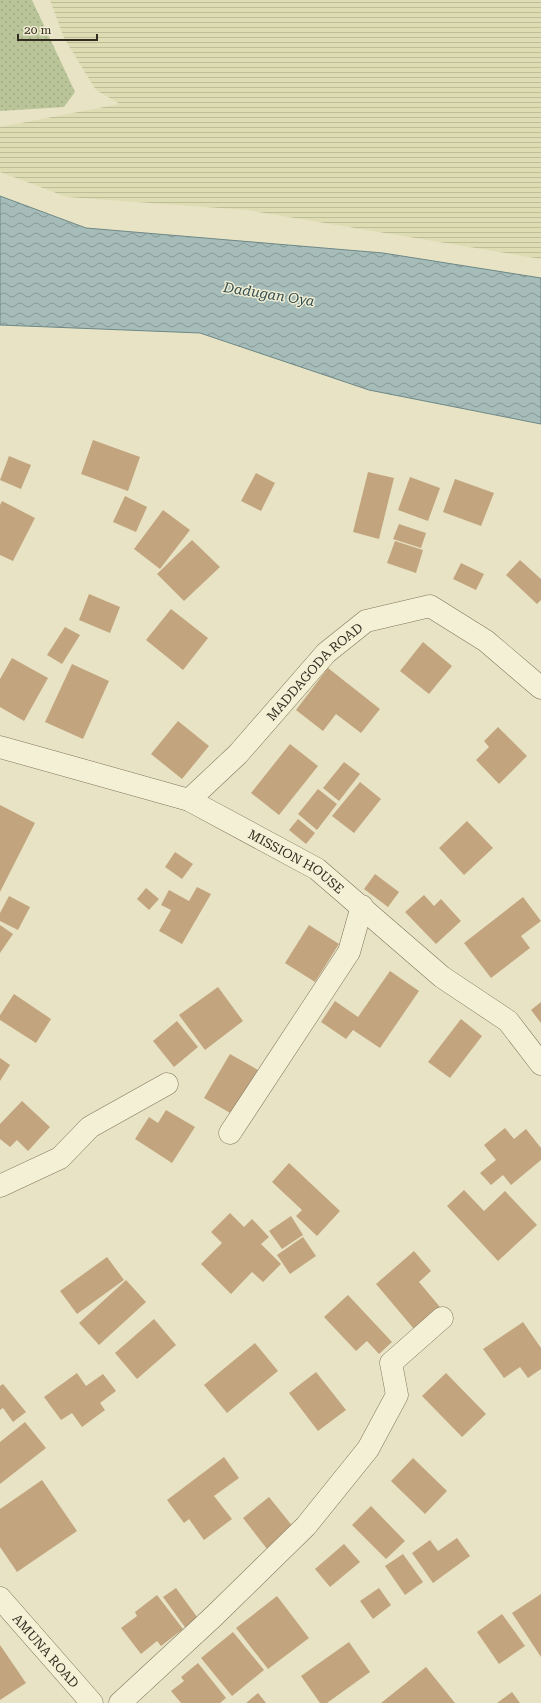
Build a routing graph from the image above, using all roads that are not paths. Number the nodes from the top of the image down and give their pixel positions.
1 (541, 688) edge
2 (0, 747) edge
3 (189, 800) junction
4 (362, 906) junction
5 (541, 1064) edge
6 (168, 1084) dead end
7 (230, 1133) dead end
8 (0, 1186) edge
9 (442, 1318) dead end
10 (0, 1598) edge
11 (92, 1703) edge
12 (120, 1703) edge

1 - 3 street, MADDAGODA ROAD
2 - 3 street, MISSION HOUSE
3 - 4 street, MISSION HOUSE
4 - 5 street, MISSION HOUSE
4 - 7 street
6 - 8 street
9 - 12 street
10 - 11 street, AMUNA ROAD

